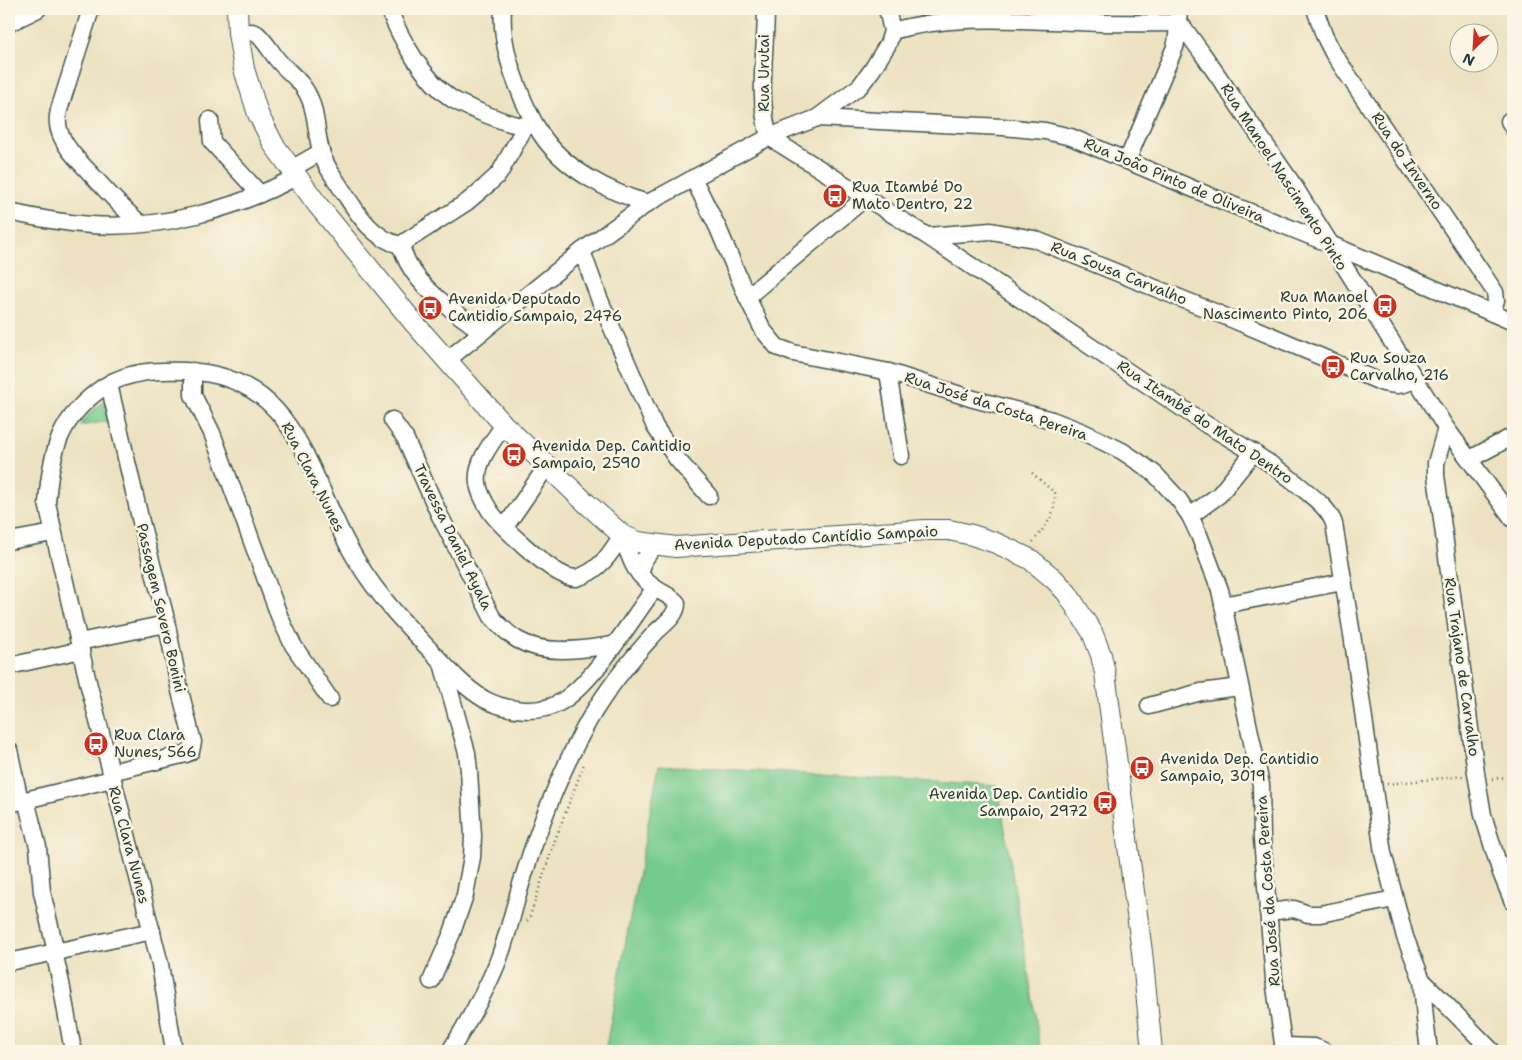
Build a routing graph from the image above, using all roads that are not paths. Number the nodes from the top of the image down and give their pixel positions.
1 (38, 9) edge
2 (91, 9) edge
3 (237, 9) edge
4 (389, 9) edge
5 (503, 9) edge
6 (766, 9) edge
7 (887, 9) edge
8 (1315, 9) edge
9 (1027, 14) edge
10 (1179, 16) edge
11 (9, 23) edge
12 (894, 30) junction
13 (238, 33) junction
14 (817, 118) junction
15 (210, 120) dead end
16 (531, 126) junction
17 (768, 137) junction
18 (321, 152) junction
19 (1127, 161) junction
20 (294, 173) junction
21 (693, 178) junction
22 (260, 194) junction
23 (865, 198) junction
24 (648, 204) junction
25 (9, 212) edge
26 (140, 223) junction
27 (927, 236) junction
28 (1330, 244) junction
29 (400, 245) junction
30 (582, 251) junction
31 (747, 297) junction
32 (1492, 312) junction
33 (1513, 322) edge
34 (482, 332) junction
35 (446, 361) junction
36 (193, 371) junction
37 (888, 372) junction
38 (1415, 379) junction
39 (109, 384) junction
40 (392, 420) dead end
41 (504, 424) junction
42 (1446, 428) junction
43 (1513, 436) edge
44 (1254, 452) junction
45 (901, 456) dead end
46 (1470, 459) junction
47 (547, 466) junction
48 (709, 496) dead end
49 (1190, 516) junction
50 (1513, 519) edge
51 (505, 526) junction
52 (53, 533) junction
53 (622, 535) junction
54 (9, 541) edge
55 (655, 546) junction
56 (640, 575) junction
57 (1343, 582) junction
58 (661, 591) junction
59 (1223, 605) junction
60 (166, 624) junction
61 (613, 645) junction
62 (80, 646) junction
63 (442, 663) junction
64 (9, 666) edge
65 (1240, 687) junction
66 (330, 699) dead end
67 (1149, 706) dead end
68 (9, 750) edge
69 (111, 776) junction
70 (18, 802) edge
71 (1394, 899) junction
72 (1513, 902) edge
73 (1268, 912) junction
74 (152, 931) junction
75 (55, 952) junction
76 (9, 962) edge
77 (1422, 980) junction
78 (431, 981) dead end
79 (1284, 1049) edge
80 (73, 1051) edge
81 (174, 1051) edge
82 (450, 1051) edge
83 (1152, 1051) edge
84 (1324, 1051) edge
85 (1430, 1051) edge
86 (1492, 1051) edge

1 - 11 street
2 - 26 street
3 - 13 main road, Avenida Deputado Cantídio Sampaio
4 - 16 street
5 - 16 street
6 - 17 street, Rua Urutai
7 - 12 street
8 - 32 street, Rua do Inverno
9 - 10 street
9 - 12 street
10 - 19 street
10 - 28 street, Rua Manoel Nascimento Pinto
12 - 14 street
13 - 18 street
13 - 20 main road, Avenida Deputado Cantídio Sampaio
14 - 17 street
14 - 19 street, Rua João Pinto de Oliveira
15 - 22 street
16 - 24 street
16 - 29 street
17 - 21 street
17 - 23 street, Rua Itambé do Mato Dentro
18 - 20 street
18 - 29 street
19 - 28 street, Rua João Pinto de Oliveira
20 - 22 street
20 - 35 main road, Avenida Deputado Cantídio Sampaio
21 - 24 street
21 - 31 street, Rua José da Costa Pereira
22 - 26 street
23 - 27 street, Rua Itambé do Mato Dentro
23 - 31 street
24 - 30 street
25 - 26 street
27 - 38 street, Rua Sousa Carvalho
27 - 44 street, Rua Itambé do Mato Dentro
28 - 32 street, Rua João Pinto de Oliveira
28 - 38 street, Rua Manoel Nascimento Pinto
29 - 34 street
30 - 34 street
30 - 48 street
31 - 37 street, Rua José da Costa Pereira
32 - 33 street, Rua João Pinto de Oliveira
34 - 35 street
35 - 41 main road, Avenida Deputado Cantídio Sampaio
36 - 39 street, Rua Clara Nunes
36 - 63 street, Rua Clara Nunes
36 - 66 street
37 - 45 street
37 - 49 street, Rua José da Costa Pereira
38 - 42 street, Rua Manoel Nascimento Pinto
39 - 52 street, Rua Clara Nunes
39 - 60 street, Passagem Severo Bonini
40 - 61 street, Travessa Daniel Ayala
41 - 47 main road, Avenida Deputado Cantídio Sampaio
41 - 51 street
42 - 46 street, Rua Manoel Nascimento Pinto
42 - 72 street, Rua Trajano de Carvalho
43 - 46 street
44 - 49 street
44 - 57 street, Rua Itambé do Mato Dentro
46 - 50 street, Rua Manoel Nascimento Pinto
47 - 51 street
47 - 53 main road, Avenida Deputado Cantídio Sampaio
49 - 59 street, Rua José da Costa Pereira
51 - 53 street
52 - 54 street
52 - 62 street, Rua Clara Nunes
53 - 55 main road, Avenida Deputado Cantídio Sampaio
53 - 56 street
55 - 56 street, Avenida Deputado Cantídio Sampaio
55 - 83 main road, Avenida Deputado Cantídio Sampaio
56 - 58 street
57 - 59 street
57 - 71 street, Rua Itambé do Mato Dentro
58 - 61 street, Rua Clara Nunes
58 - 82 street
59 - 65 street, Rua José da Costa Pereira
60 - 62 street
60 - 69 street, Passagem Severo Bonini
61 - 63 street, Rua Clara Nunes
62 - 64 street
62 - 69 street, Rua Clara Nunes
63 - 78 street
65 - 67 street
65 - 73 street, Rua José da Costa Pereira
68 - 70 street
69 - 70 street
69 - 74 street, Rua Clara Nunes
70 - 75 street
71 - 73 street
71 - 77 street, Rua Itambé do Mato Dentro
73 - 79 street, Rua José da Costa Pereira
74 - 75 street
74 - 81 street, Rua Clara Nunes
75 - 76 street
75 - 80 street
77 - 85 street
77 - 86 street, Rua Itambé do Mato Dentro
79 - 84 street

